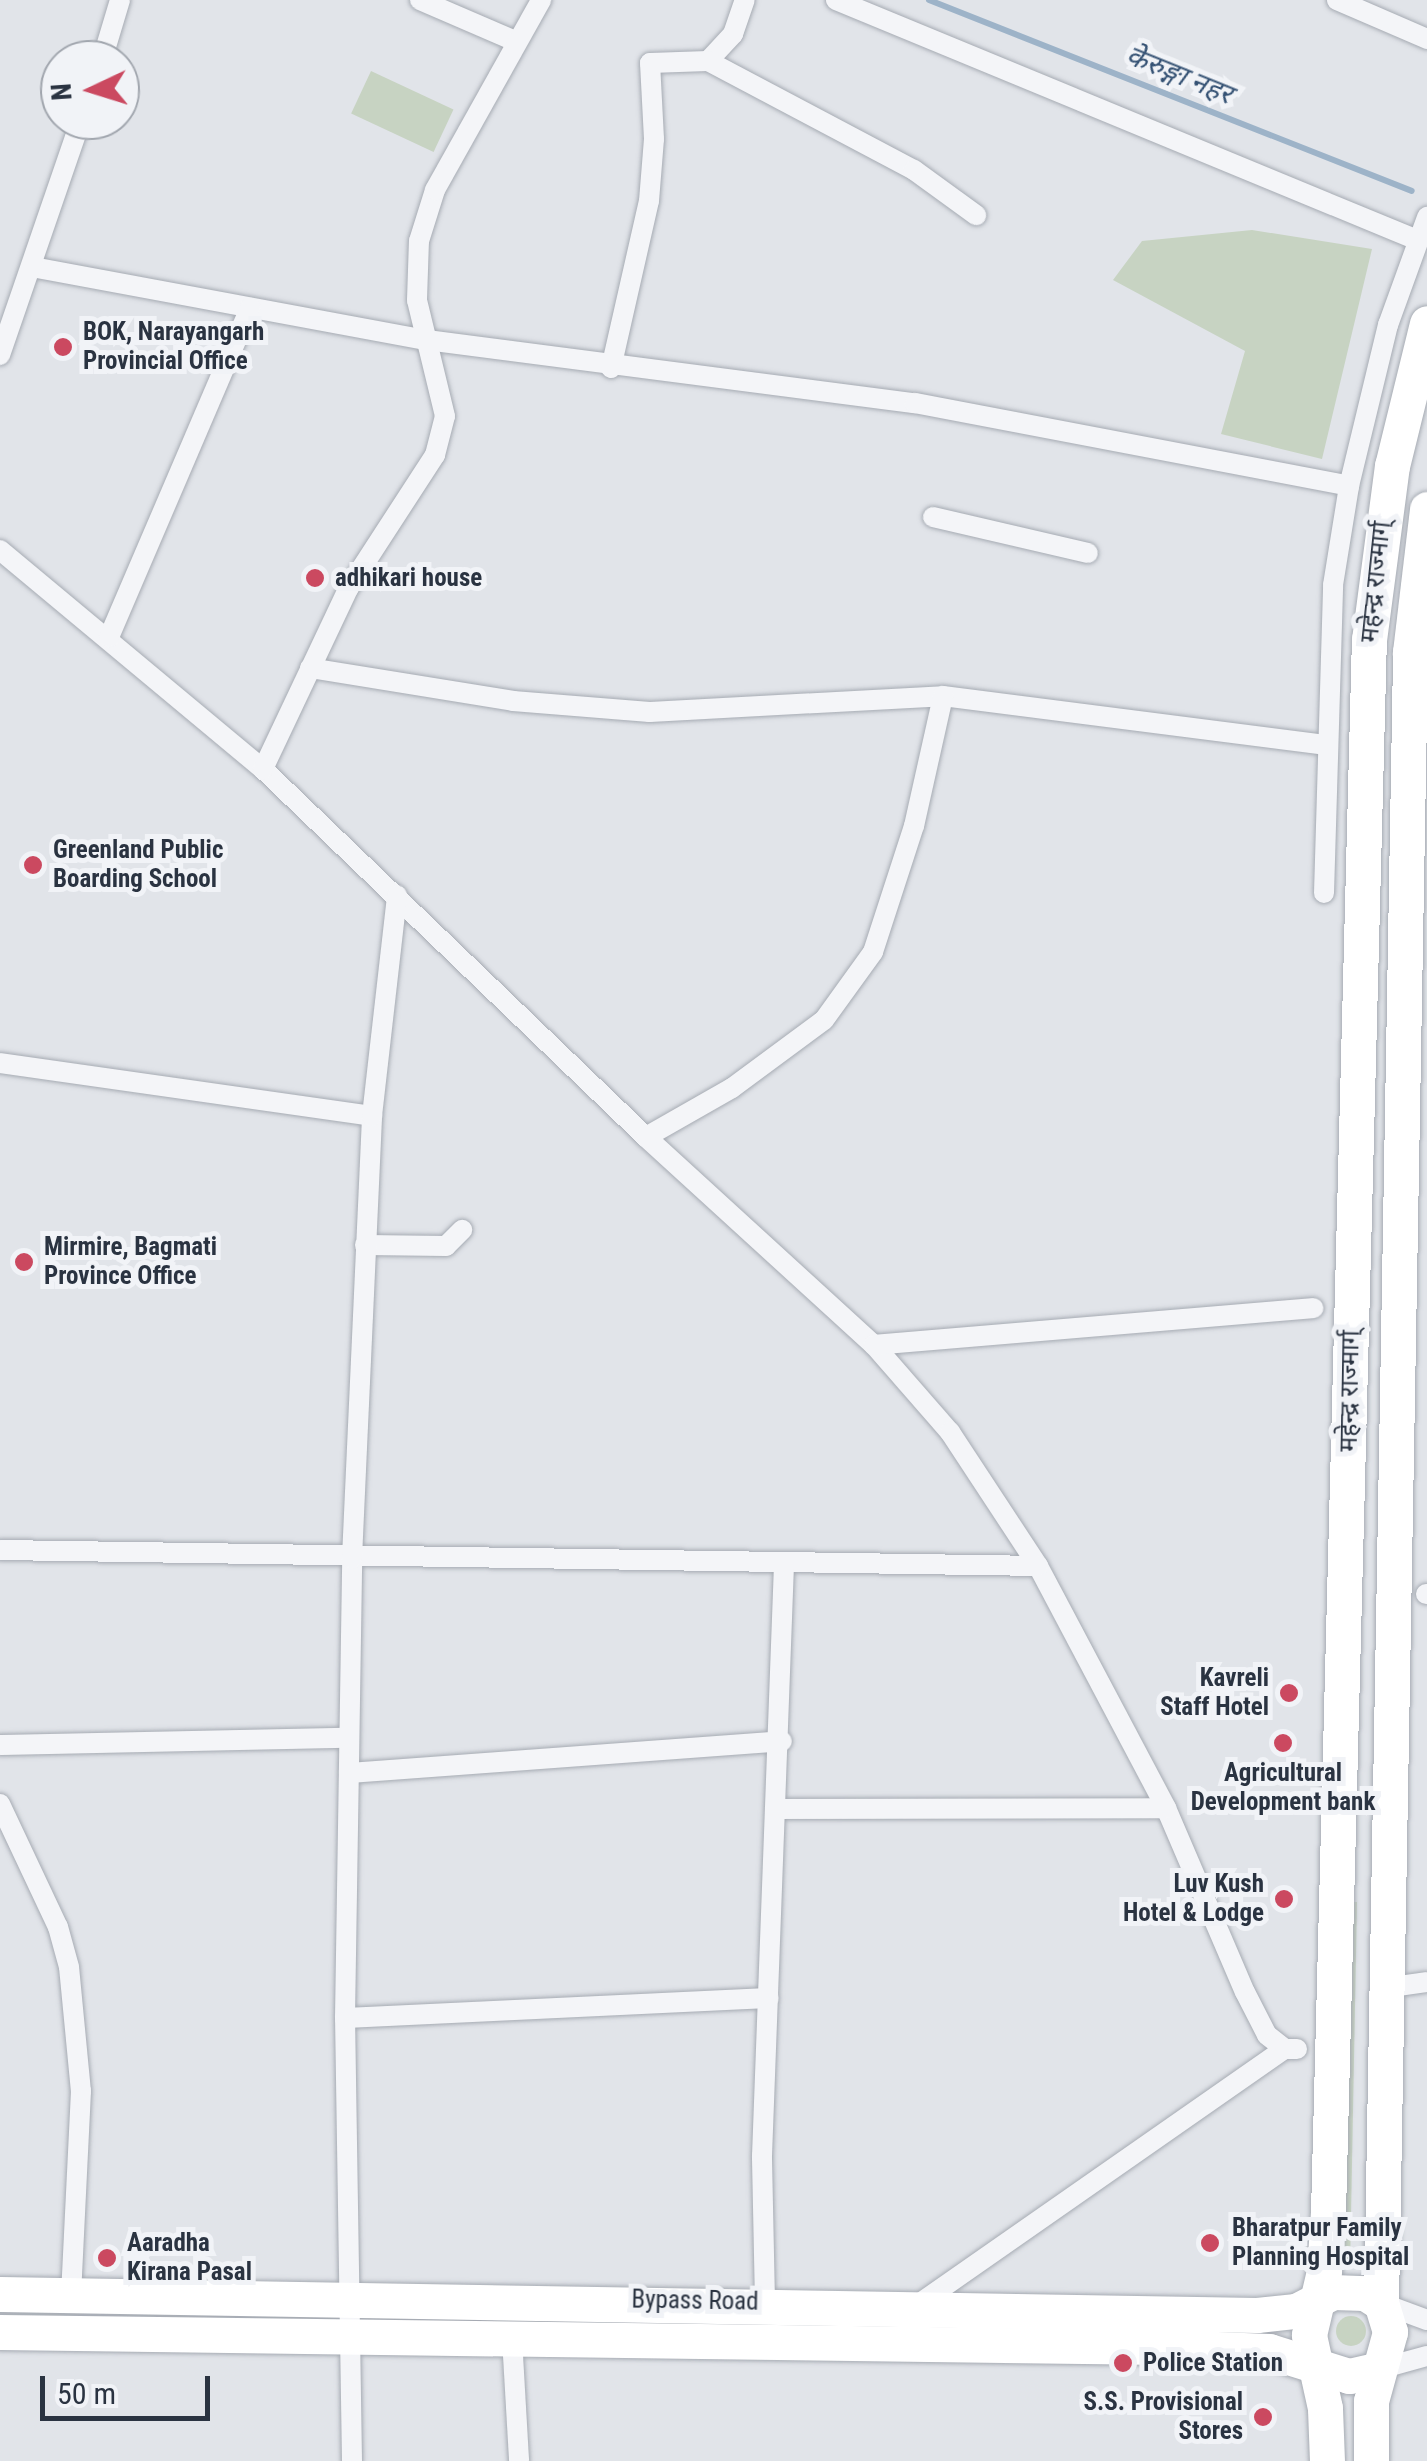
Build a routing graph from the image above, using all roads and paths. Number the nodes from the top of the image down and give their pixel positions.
1 (120, 0) edge
2 (420, 0) edge
3 (540, 0) edge
4 (745, 0) edge
5 (836, 0) edge
6 (1337, 0) edge
7 (108, 40) edge
8 (1427, 40) edge
9 (515, 41) junction
10 (708, 62) junction
11 (75, 140) edge
12 (976, 215) dead end
13 (1427, 218) edge
14 (1416, 240) junction
15 (32, 267) junction
16 (250, 308) junction
17 (1427, 323) edge
18 (427, 340) junction
19 (0, 355) edge
20 (611, 368) junction
21 (1349, 486) junction
22 (1427, 509) edge
23 (933, 517) dead end
24 (0, 550) edge
25 (1088, 553) dead end
26 (109, 637) junction
27 (310, 668) junction
28 (942, 696) junction
29 (1327, 746) junction
30 (263, 769) junction
31 (1324, 893) dead end
32 (398, 895) junction
33 (0, 1064) edge
34 (372, 1116) junction
35 (646, 1137) junction
36 (462, 1230) dead end
37 (365, 1244) junction
38 (1313, 1308) dead end
39 (874, 1346) junction
40 (0, 1550) edge
41 (352, 1558) junction
42 (784, 1564) junction
43 (1038, 1566) junction
44 (348, 1738) junction
45 (782, 1741) junction
46 (0, 1744) edge
47 (348, 1773) junction
48 (0, 1804) edge
49 (1166, 1808) junction
50 (779, 1809) junction
51 (1427, 1982) edge
52 (1385, 1988) junction
53 (769, 1998) junction
54 (344, 2018) junction
55 (0, 2294) edge
56 (70, 2295) junction
57 (346, 2296) junction
58 (190, 2298) junction
59 (764, 2302) junction
60 (1316, 2303) junction
61 (1381, 2303) junction
62 (916, 2306) junction
63 (981, 2306) junction
64 (1427, 2320) edge
65 (0, 2332) edge
66 (194, 2334) junction
67 (348, 2336) junction
68 (512, 2338) junction
69 (980, 2345) junction
70 (1427, 2356) edge
71 (1317, 2364) junction
72 (1376, 2370) junction
73 (352, 2461) edge
74 (519, 2461) edge
75 (1327, 2461) edge
76 (1371, 2461) edge

1 - 7 street
2 - 9 street
3 - 9 street
4 - 10 street
5 - 14 street
6 - 8 street
9 - 18 street
10 - 12 street
10 - 20 street
11 - 15 street
13 - 14 street
14 - 21 street
15 - 16 street
15 - 19 street
16 - 18 street
16 - 26 street
17 - 60 highway, महेन्द्र राज्मार्ग्
18 - 20 street
18 - 27 street
20 - 21 street
21 - 29 street
22 - 52 highway, महेन्द्र राज्मार्ग्
23 - 25 street
24 - 26 street
26 - 30 street
27 - 28 street
27 - 30 street
28 - 29 street
28 - 35 street
29 - 31 street
30 - 32 street
32 - 34 street
32 - 35 street
33 - 34 street
34 - 37 street
35 - 39 street
36 - 37 street
37 - 41 street
38 - 39 street
39 - 43 street
40 - 41 street
41 - 42 street
41 - 44 street
42 - 43 street
42 - 45 street
43 - 49 street
44 - 46 street
44 - 47 street
45 - 47 street
45 - 50 street
47 - 54 street
48 - 56 street
49 - 50 street
49 - 62 street
50 - 53 street
51 - 52 street
52 - 61 highway, महेन्द्र राज्मार्ग्
53 - 54 street
53 - 59 street
54 - 57 street
55 - 56 highway, Bypass Road
56 - 58 highway, Bypass Road
57 - 58 highway, Bypass Road
57 - 59 highway, Bypass Road
57 - 67 street
58 - 66 highway
59 - 62 highway, Bypass Road
60 - 61 highway, Bypass Road
60 - 63 highway, Bypass Road
60 - 71 highway, महेन्द्र राज्मार्ग्
61 - 64 street
61 - 72 highway, महेन्द्र राज्मार्ग्
62 - 63 highway, Bypass Road
63 - 69 highway
65 - 66 highway, Bypass Road
66 - 67 highway, Bypass Road
67 - 68 highway, Bypass Road
67 - 73 street
68 - 69 highway, Bypass Road
68 - 74 street
69 - 71 highway, Bypass Road
70 - 72 street
71 - 72 highway, Bypass Road
71 - 75 highway, महेन्द्र राज्मार्ग्
72 - 76 highway, महेन्द्र राज्मार्ग्

